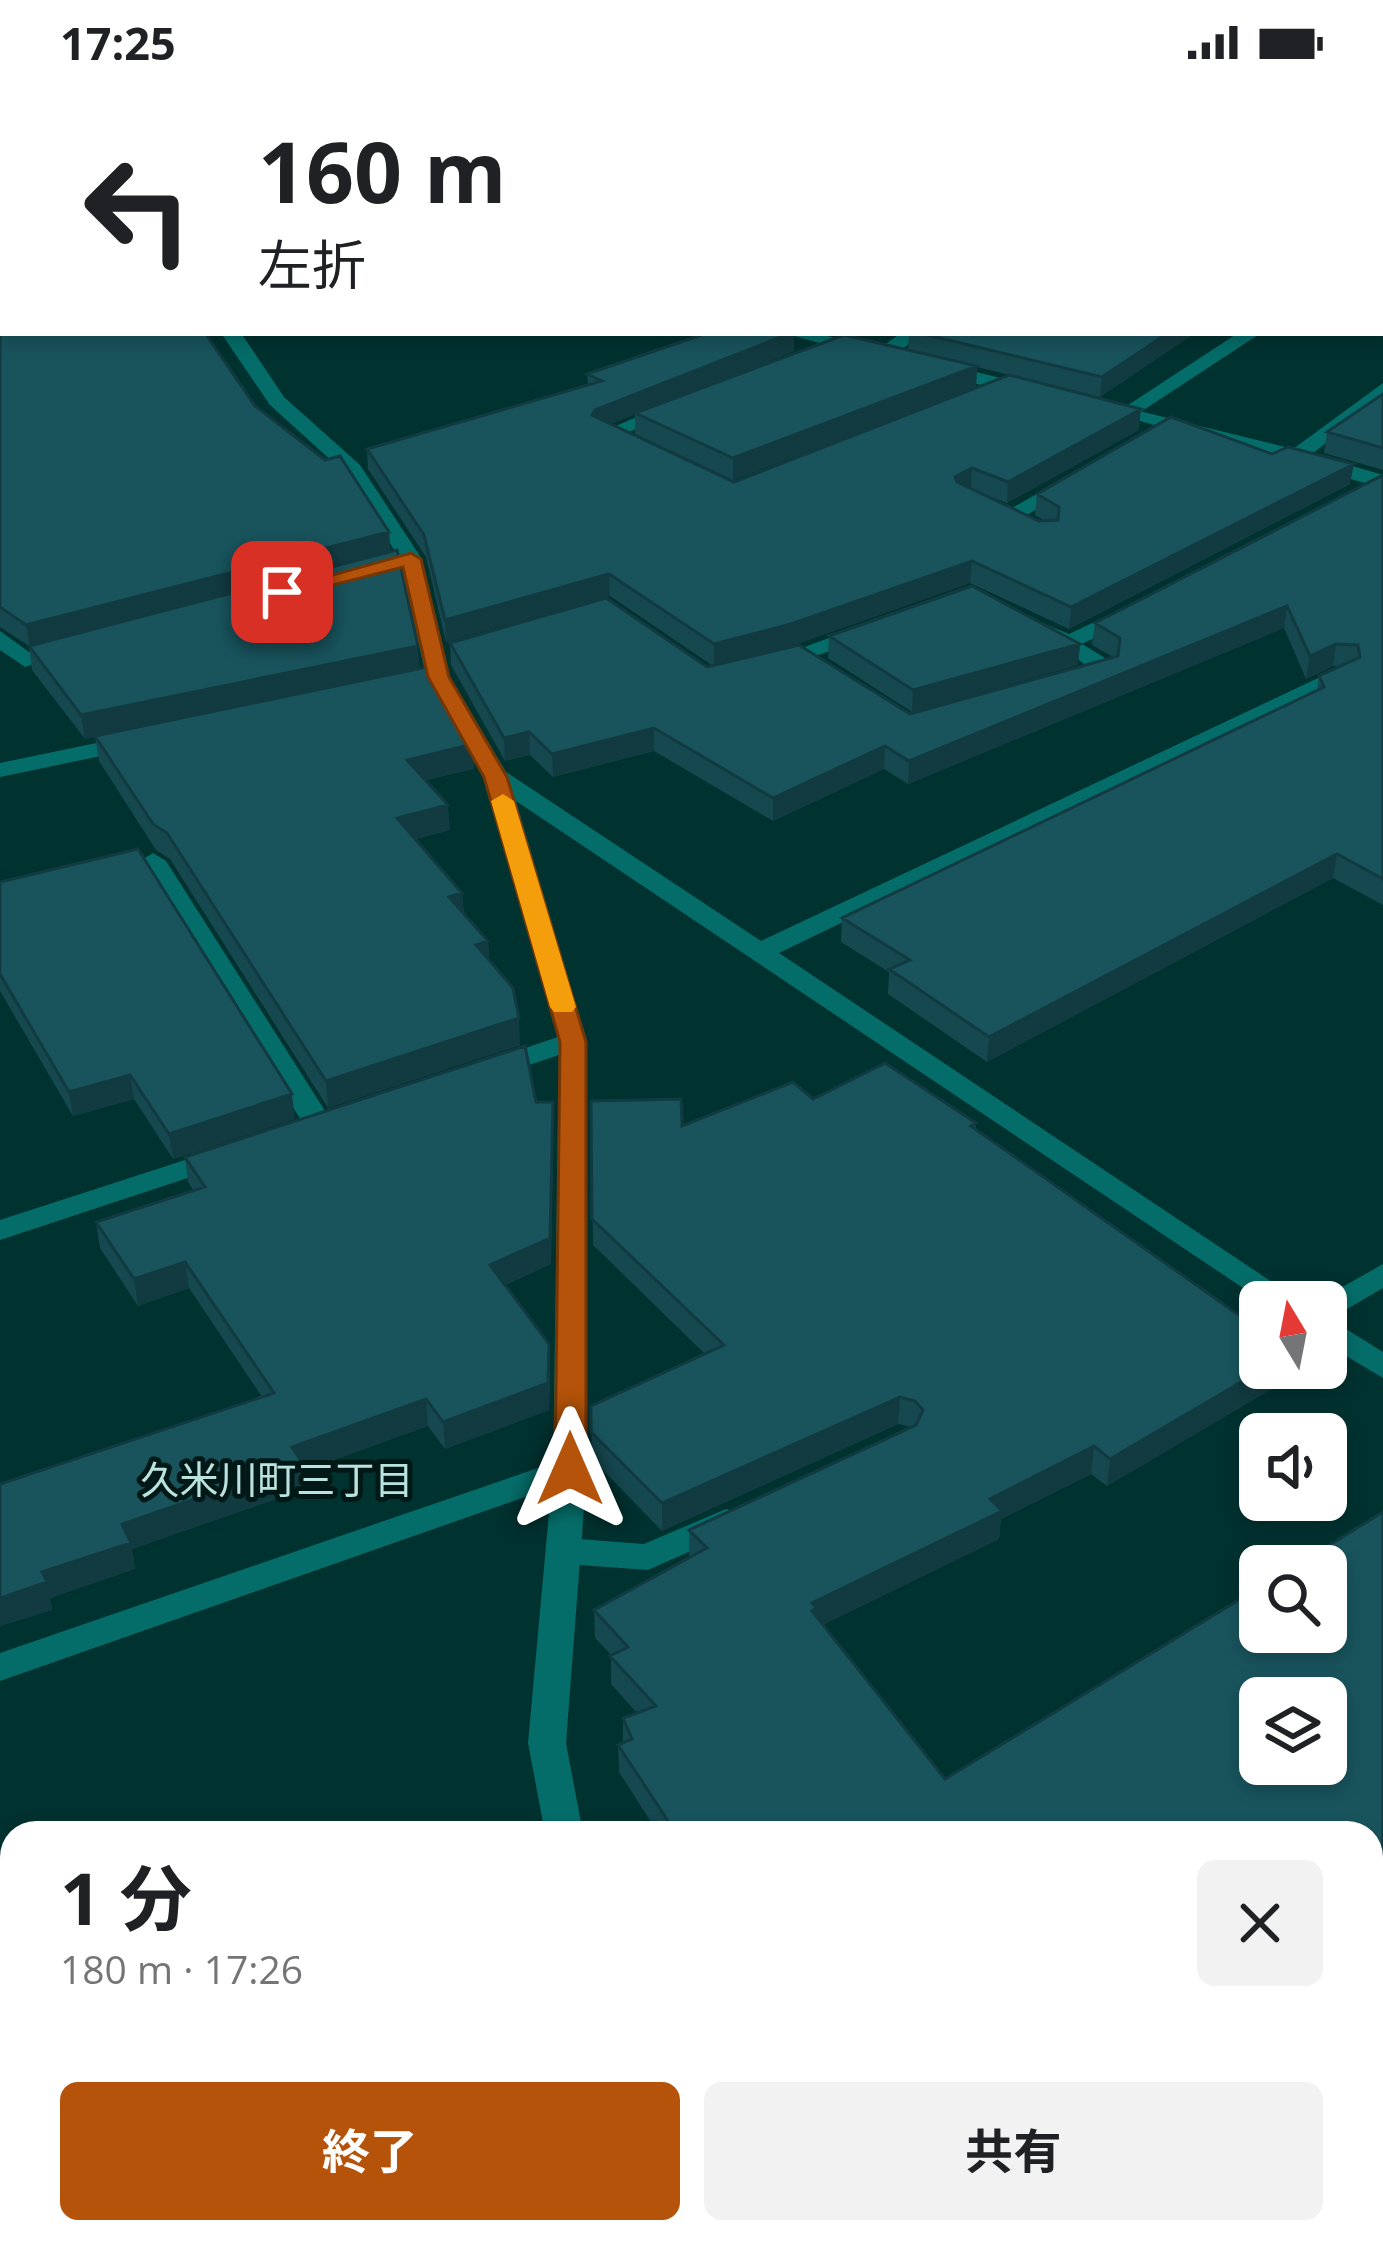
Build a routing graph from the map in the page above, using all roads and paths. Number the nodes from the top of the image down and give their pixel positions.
1 (241, 336) edge
2 (807, 336) edge
3 (912, 336) edge
4 (1245, 336) edge
5 (840, 344) junction
6 (904, 360) junction
7 (798, 361) edge
8 (1009, 386) junction
9 (1383, 389) edge
10 (1048, 395) edge
11 (692, 401) edge
12 (966, 403) edge
13 (1087, 404) edge
14 (1126, 413) junction
15 (648, 454) edge
16 (1297, 456) junction
17 (1088, 471) edge
18 (1382, 482) edge
19 (1339, 503) edge
20 (1007, 517) edge
21 (1152, 600) edge
22 (1011, 614) edge
23 (886, 625) edge
24 (0, 638) edge
25 (93, 642) edge
26 (1070, 644) junction
27 (754, 667) edge
28 (1343, 675) edge
29 (1063, 681) edge
30 (161, 736) edge
31 (0, 770) edge
32 (496, 777) junction
33 (153, 861) edge
34 (759, 952) junction
35 (573, 1042) junction
36 (467, 1076) edge
37 (319, 1125) edge
38 (251, 1148) edge
39 (0, 1230) edge
40 (1383, 1274) edge
41 (1254, 1281) edge
42 (1347, 1297) edge
43 (1347, 1343) edge
44 (1383, 1367) edge
45 (570, 1469) junction
46 (753, 1508) edge
47 (566, 1551) junction
48 (0, 1666) edge
49 (562, 1821) edge

1 - 32 street
2 - 5 street
3 - 6 street
4 - 14 street
5 - 6 street
5 - 7 street
6 - 8 street
8 - 10 street
8 - 12 street
9 - 16 street
11 - 15 street
13 - 14 street
14 - 16 street
16 - 18 street
17 - 20 street
18 - 19 street
21 - 26 street
22 - 26 street
23 - 27 street
24 - 25 street
26 - 29 street
28 - 34 street
30 - 31 street
32 - 34 street
32 - 35 street
33 - 37 street
34 - 41 street
35 - 36 street
35 - 45 street
38 - 39 street
40 - 42 street
43 - 44 street
45 - 47 street
45 - 48 street
46 - 47 street
47 - 49 street

